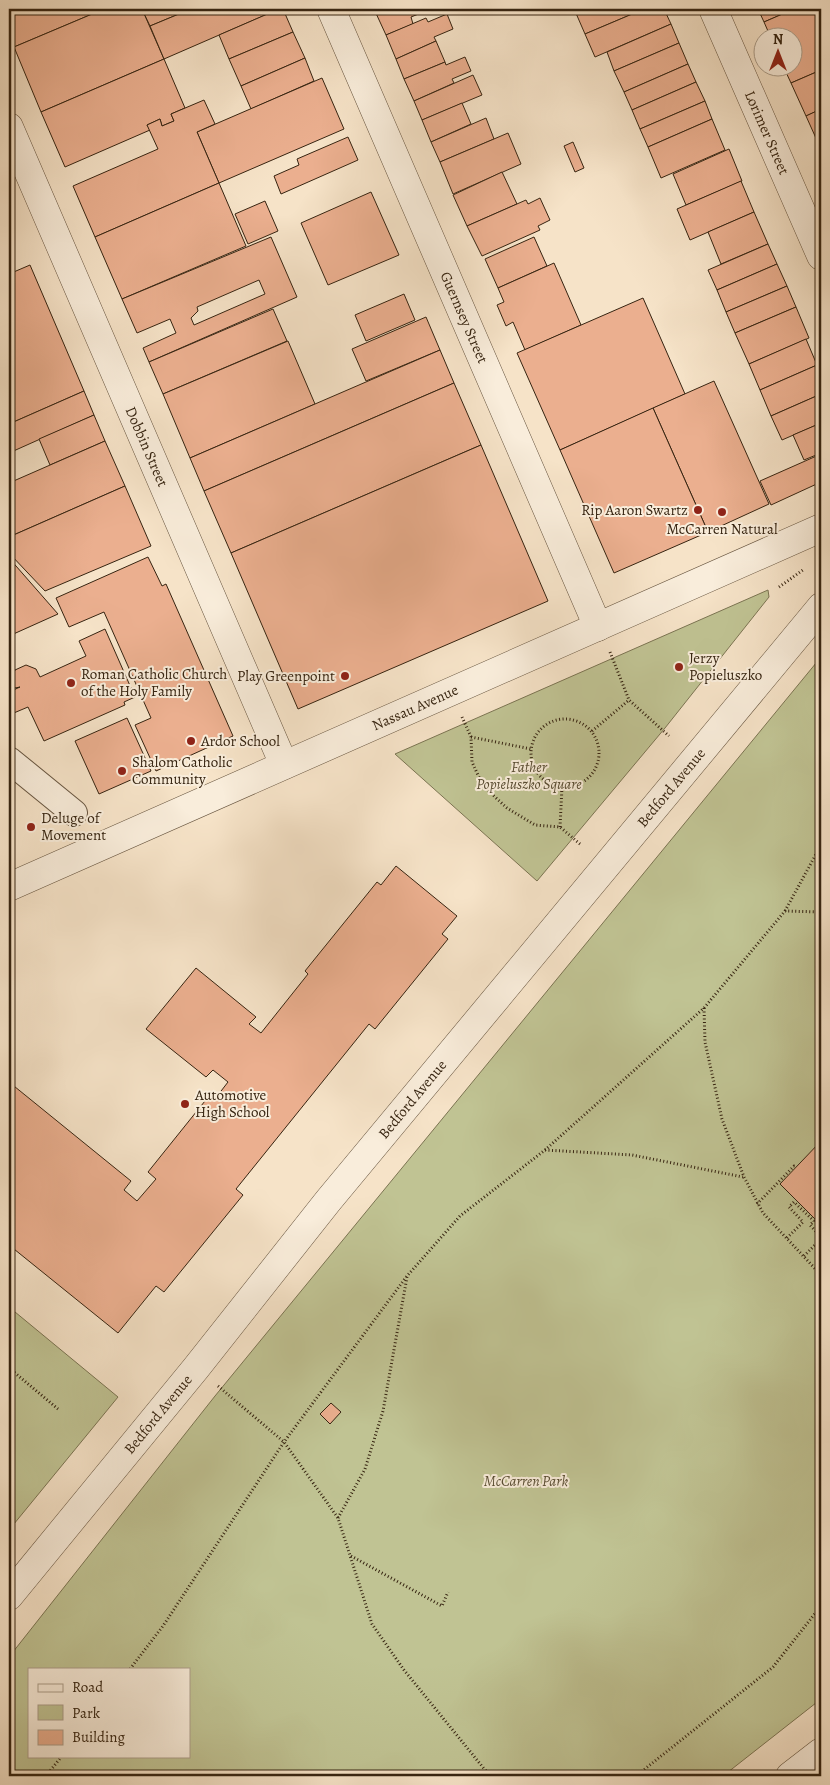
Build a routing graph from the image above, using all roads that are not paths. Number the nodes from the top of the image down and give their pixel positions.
1 (331, 9) edge
2 (713, 9) edge
3 (9, 127) edge
4 (821, 256) edge
5 (821, 528) edge
6 (821, 607) edge
7 (598, 627) junction
8 (9, 760) edge
9 (284, 765) junction
10 (74, 813) dead end
11 (9, 887) edge
12 (9, 1596) edge
13 (821, 1752) edge
14 (790, 1776) edge

1 - 7 street, Guernsey Street
2 - 4 street, Lorimer Street
3 - 9 street, Dobbin Street
5 - 7 street, Nassau Avenue
6 - 12 street, Bedford Avenue
7 - 9 street, Nassau Avenue
8 - 10 street
9 - 11 street, Nassau Avenue
13 - 14 street

